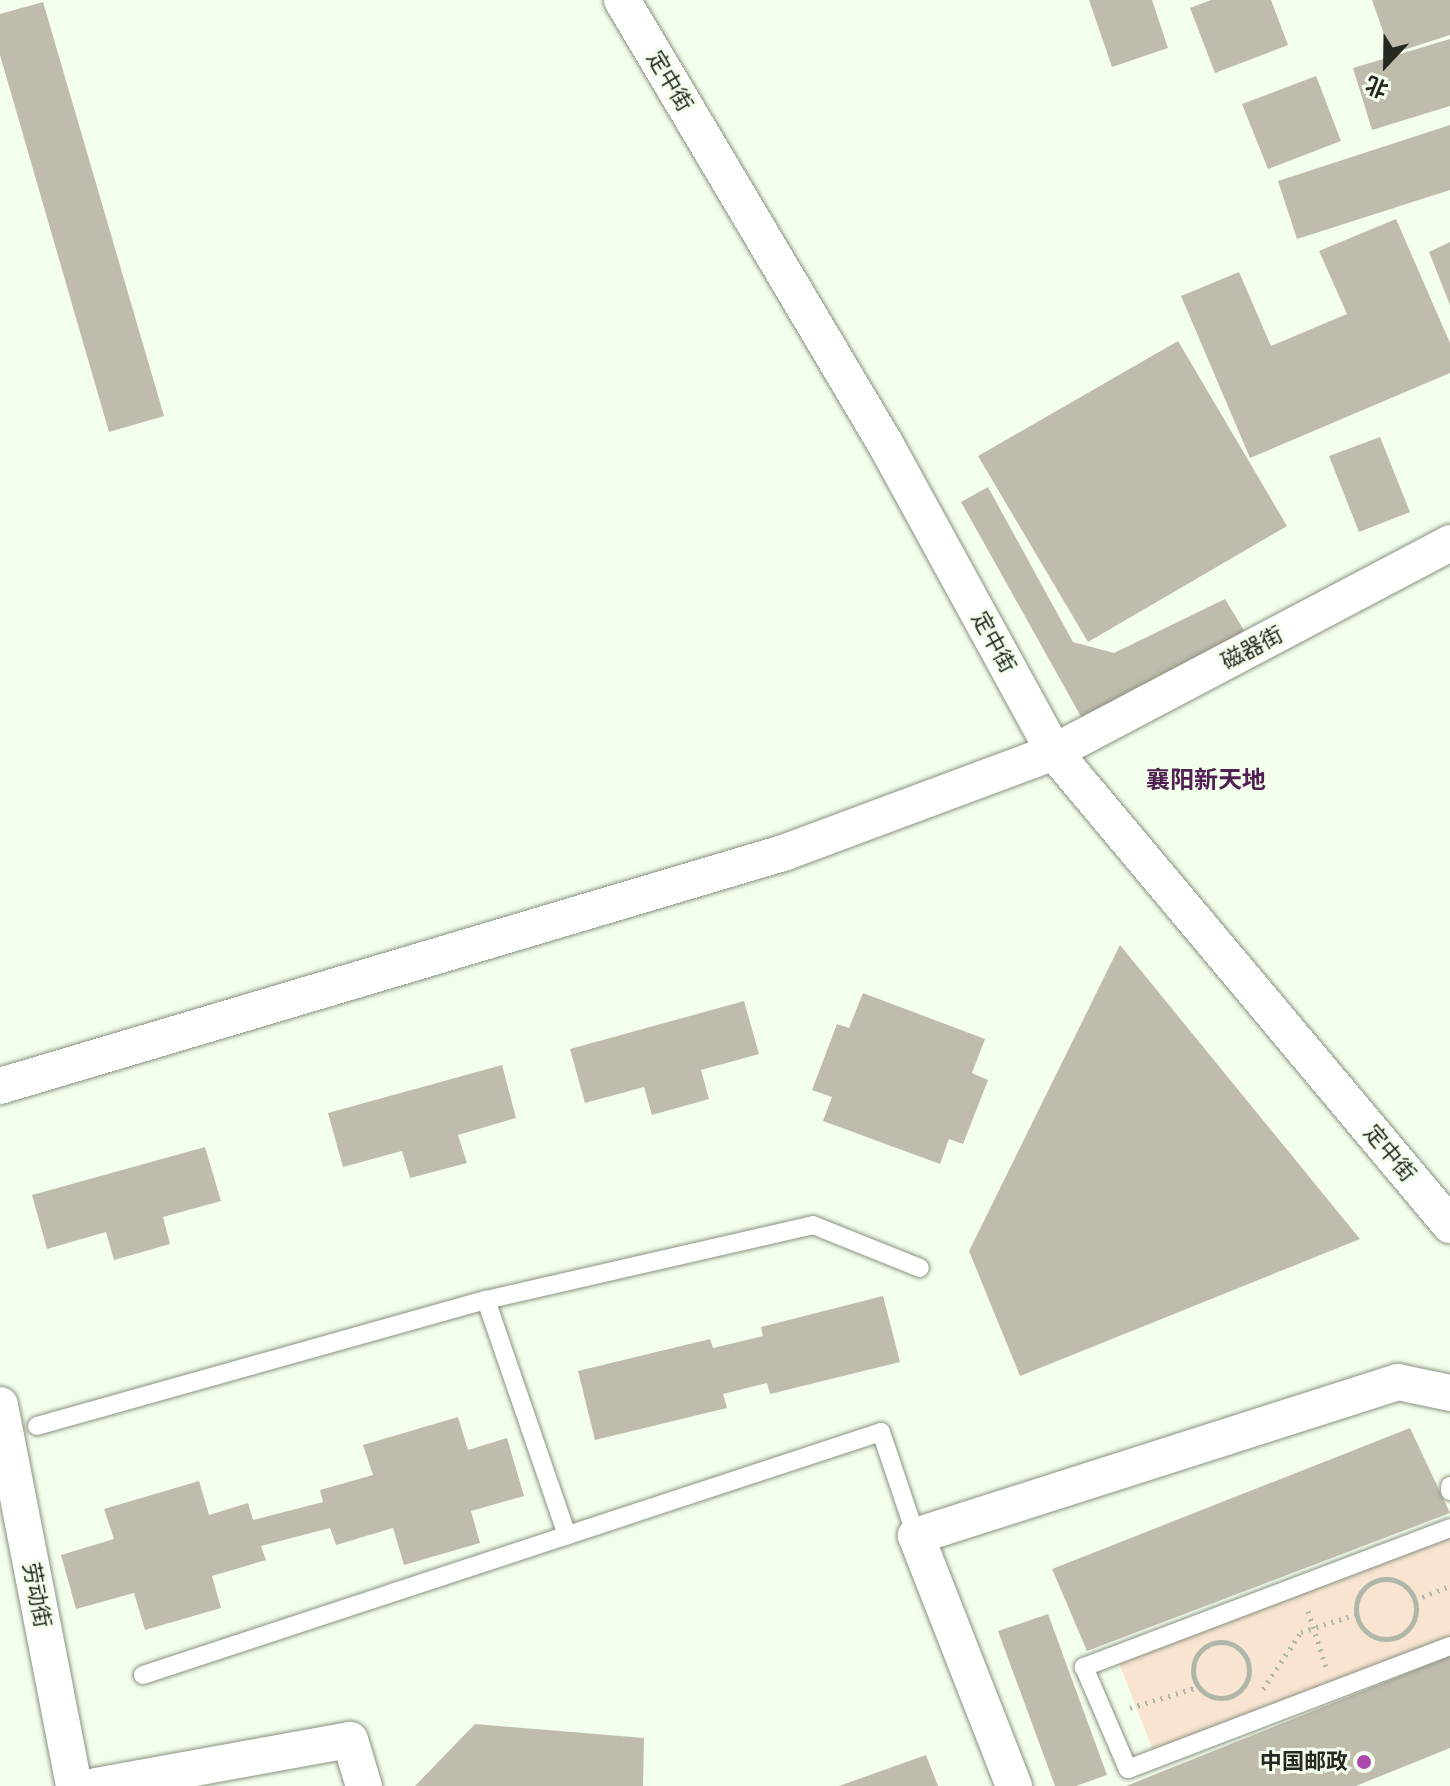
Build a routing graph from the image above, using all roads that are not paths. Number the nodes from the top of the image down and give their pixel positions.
1 (622, 0) edge
2 (1450, 543) edge
3 (1054, 752) junction
4 (0, 1086) edge
5 (1450, 1225) edge
6 (920, 1268) dead end
7 (486, 1300) junction
8 (1450, 1393) edge
9 (0, 1405) edge
10 (37, 1426) dead end
11 (1450, 1528) edge
12 (567, 1535) junction
13 (916, 1536) junction
14 (1450, 1646) edge
15 (143, 1675) dead end
16 (74, 1786) edge
17 (96, 1786) edge
18 (364, 1786) edge
19 (1014, 1786) edge

1 - 3 street, 定中街
2 - 3 street, 磁器街
3 - 4 street, 磁器街
3 - 5 street, 定中街
6 - 7 lane
7 - 10 lane
7 - 12 lane
8 - 13 street
9 - 16 street, 劳动街
11 - 14 lane
12 - 13 lane
12 - 15 lane
13 - 19 street
17 - 18 street

